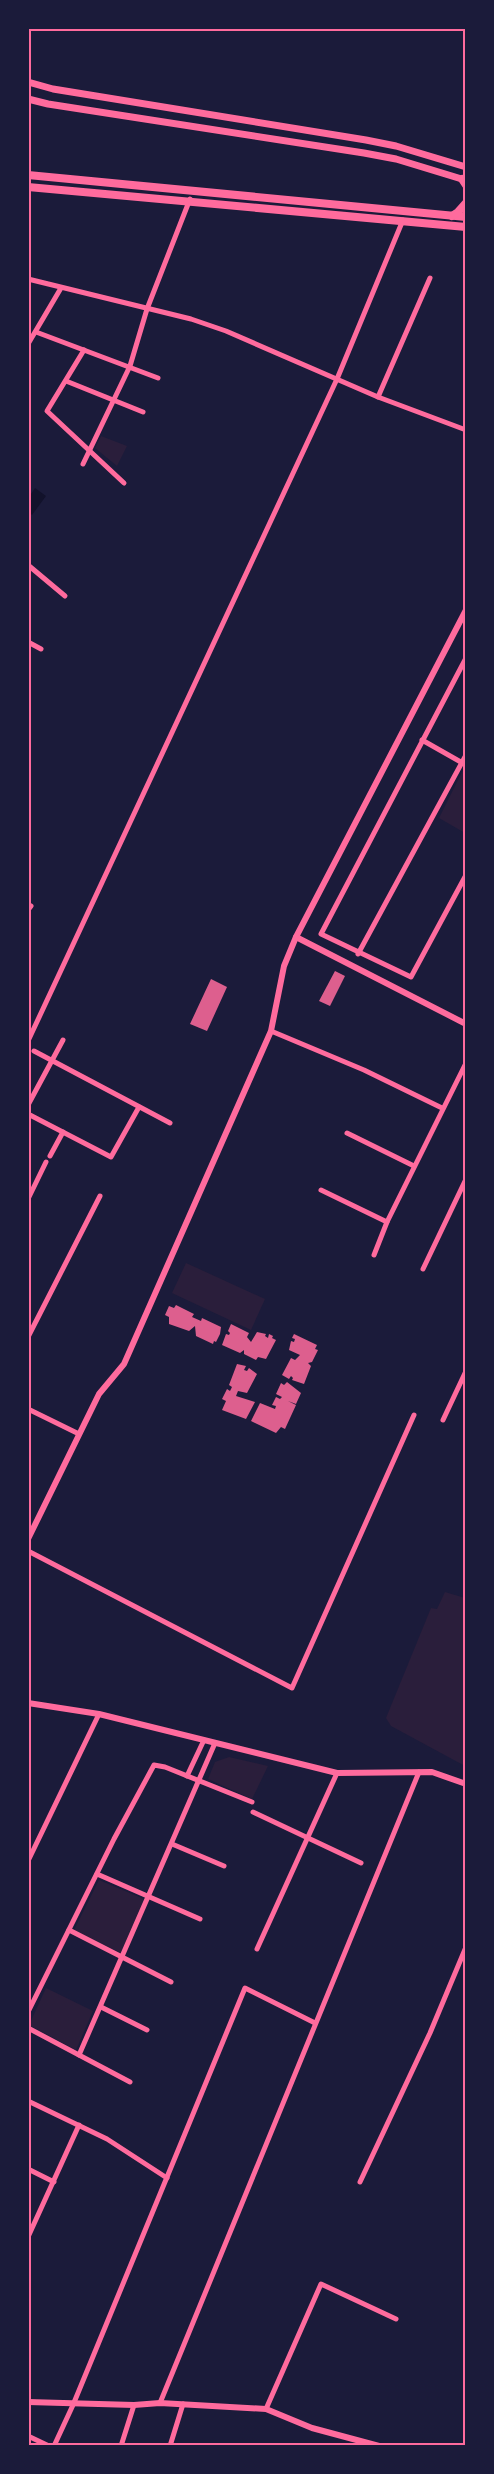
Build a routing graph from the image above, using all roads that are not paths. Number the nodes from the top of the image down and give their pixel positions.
1 (28, 82) edge
2 (28, 99) edge
3 (465, 167) edge
4 (31, 175) edge
5 (464, 182) edge
6 (31, 187) edge
7 (191, 192) junction
8 (190, 202) junction
9 (300, 202) junction
10 (465, 202) edge
11 (298, 212) junction
12 (404, 212) junction
13 (452, 216) junction
14 (465, 217) edge
15 (403, 222) junction
16 (465, 227) edge
17 (430, 278) dead end
18 (28, 279) edge
19 (61, 288) junction
20 (147, 309) junction
21 (36, 332) junction
22 (29, 343) edge
23 (84, 350) junction
24 (130, 366) junction
25 (158, 378) dead end
26 (337, 380) junction
27 (66, 381) junction
28 (378, 397) junction
29 (115, 400) junction
30 (143, 412) dead end
31 (465, 430) edge
32 (89, 451) junction
33 (83, 464) dead end
34 (123, 483) dead end
35 (28, 565) edge
36 (65, 596) dead end
37 (465, 610) edge
38 (28, 642) edge
39 (41, 649) dead end
40 (465, 658) edge
41 (422, 740) junction
42 (465, 755) edge
43 (464, 764) edge
44 (465, 875) edge
45 (296, 937) junction
46 (358, 954) junction
47 (465, 1024) edge
48 (271, 1031) junction
49 (29, 1037) edge
50 (63, 1040) dead end
51 (34, 1051) dead end
52 (52, 1060) junction
53 (465, 1063) edge
54 (28, 1105) edge
55 (139, 1107) junction
56 (442, 1108) junction
57 (28, 1114) edge
58 (170, 1123) dead end
59 (63, 1132) junction
60 (347, 1132) dead end
61 (414, 1166) junction
62 (465, 1179) edge
63 (28, 1182) edge
64 (35, 1185) junction
65 (321, 1190) dead end
66 (100, 1196) dead end
67 (28, 1198) edge
68 (387, 1222) junction
69 (374, 1255) dead end
70 (423, 1269) dead end
71 (28, 1337) edge
72 (465, 1371) edge
73 (28, 1409) edge
74 (414, 1415) dead end
75 (442, 1420) dead end
76 (79, 1434) junction
77 (28, 1539) edge
78 (28, 1551) edge
79 (28, 1703) edge
80 (99, 1714) junction
81 (204, 1740) junction
82 (215, 1743) junction
83 (419, 1772) junction
84 (337, 1773) junction
85 (187, 1776) junction
86 (200, 1781) junction
87 (465, 1784) edge
88 (252, 1802) dead end
89 (253, 1812) dead end
90 (307, 1838) junction
91 (172, 1844) junction
92 (28, 1861) edge
93 (361, 1863) dead end
94 (224, 1866) dead end
95 (97, 1874) junction
96 (149, 1896) junction
97 (200, 1919) dead end
98 (69, 1930) junction
99 (465, 1947) edge
100 (257, 1949) dead end
101 (123, 1958) junction
102 (171, 1982) dead end
103 (101, 2007) junction
104 (28, 2012) edge
105 (315, 2022) junction
106 (28, 2028) edge
107 (147, 2030) dead end
108 (79, 2055) junction
109 (130, 2082) dead end
110 (28, 2101) edge
111 (79, 2125) junction
112 (28, 2169) edge
113 (167, 2178) junction
114 (54, 2182) junction
115 (360, 2182) dead end
116 (28, 2237) edge
117 (396, 2319) dead end
118 (28, 2402) edge
119 (160, 2403) junction
120 (183, 2404) junction
121 (73, 2405) junction
122 (134, 2405) junction
123 (266, 2409) junction
124 (28, 2436) edge
125 (49, 2445) edge
126 (54, 2445) edge
127 (121, 2445) edge
128 (170, 2445) edge
129 (379, 2445) edge

1 - 3 main road
2 - 5 main road
4 - 6 highway
4 - 7 highway
6 - 8 highway
7 - 8 street
7 - 9 highway
8 - 11 highway
8 - 20 street
9 - 11 highway
9 - 12 highway
10 - 13 highway
11 - 15 highway
12 - 13 highway
12 - 15 street
13 - 14 highway
15 - 16 highway
15 - 26 street
17 - 28 street
18 - 19 street
19 - 20 street
19 - 21 street
20 - 24 street
20 - 26 street
21 - 22 street
21 - 23 street
23 - 24 street
23 - 27 street
24 - 25 street
24 - 29 street
26 - 28 street
26 - 49 street
27 - 29 street
27 - 32 street
28 - 31 street
29 - 30 street
29 - 32 street
32 - 33 street
32 - 34 street
35 - 36 street
37 - 45 street
38 - 39 street
40 - 41 street
41 - 43 street
41 - 46 street
42 - 43 street
43 - 46 street
44 - 46 street
45 - 47 street
45 - 48 street
48 - 56 street
48 - 76 street
50 - 52 street
51 - 52 street
52 - 54 street
52 - 55 street
53 - 56 street
55 - 58 street
55 - 59 street
56 - 61 street
57 - 59 street
59 - 64 street
60 - 61 street
61 - 68 street
62 - 70 street
63 - 64 street
64 - 67 street
65 - 68 street
66 - 71 street
68 - 69 street
72 - 75 street
73 - 76 street
74 - 78 street
76 - 77 street
79 - 80 street
80 - 81 street
80 - 92 street
81 - 82 street
81 - 85 street
82 - 84 street
82 - 86 street
83 - 84 street
83 - 87 street
83 - 105 street
84 - 90 street
85 - 86 street
85 - 95 street
86 - 88 street
86 - 91 street
89 - 90 street
90 - 93 street
90 - 100 street
91 - 94 street
91 - 96 street
95 - 96 street
95 - 98 street
96 - 97 street
96 - 101 street
98 - 101 street
98 - 104 street
99 - 115 street
101 - 102 street
101 - 103 street
103 - 107 street
103 - 108 street
105 - 113 street
105 - 119 street
106 - 108 street
108 - 109 street
110 - 111 street
111 - 113 street
111 - 114 street
112 - 114 street
113 - 121 street
114 - 116 street
117 - 123 street
118 - 121 street
119 - 120 street
119 - 122 street
120 - 123 street
120 - 128 street
121 - 122 street
121 - 126 street
122 - 127 street
123 - 129 street
124 - 125 street

